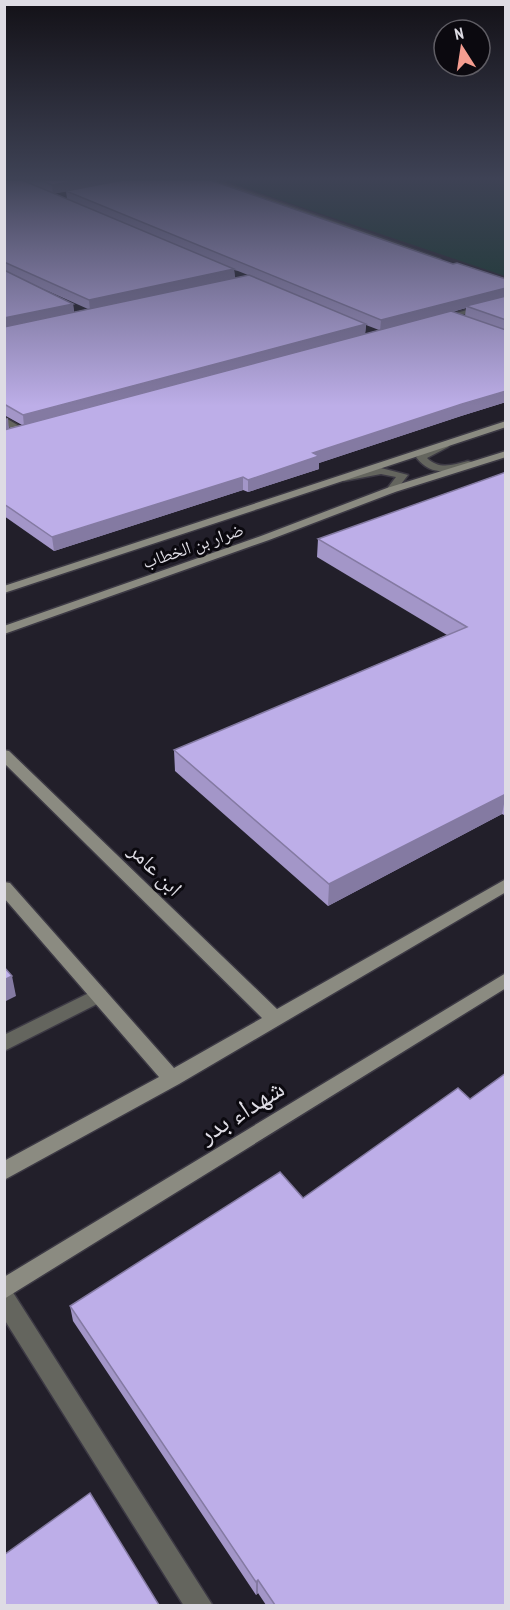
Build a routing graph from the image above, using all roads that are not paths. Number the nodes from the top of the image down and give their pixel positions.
1 (427, 255) edge
2 (449, 263) edge
3 (506, 301) edge
4 (450, 316) junction
5 (461, 320) edge
6 (430, 321) edge
7 (4, 420) edge
8 (506, 424) edge
9 (34, 429) edge
10 (446, 445) junction
11 (506, 454) edge
12 (486, 459) junction
13 (344, 478) junction
14 (392, 490) junction
15 (4, 590) edge
16 (4, 630) edge
17 (4, 754) edge
18 (506, 884) edge
19 (4, 887) edge
20 (506, 979) edge
21 (99, 995) junction
22 (274, 1018) junction
23 (4, 1044) edge
24 (172, 1078) junction
25 (4, 1172) edge
26 (4, 1289) edge
27 (4, 1298) edge
28 (200, 1605) edge

1 - 2 street
3 - 4 street
4 - 5 street
4 - 6 street
7 - 9 street
8 - 10 street, ضرار بن الخطاب
10 - 12 street, ضرار بن الخطاب
10 - 13 street, ضرار بن الخطاب
11 - 12 street, ضرار بن الخطاب
12 - 14 street, ضرار بن الخطاب
13 - 14 street, ضرار بن الخطاب
13 - 15 street, ضرار بن الخطاب
14 - 16 street, ضرار بن الخطاب
17 - 22 street, ابن عامر
18 - 22 street
19 - 21 street
20 - 26 street, شهداء بدر
21 - 23 street
21 - 24 street
22 - 24 street
24 - 25 street
27 - 28 street

